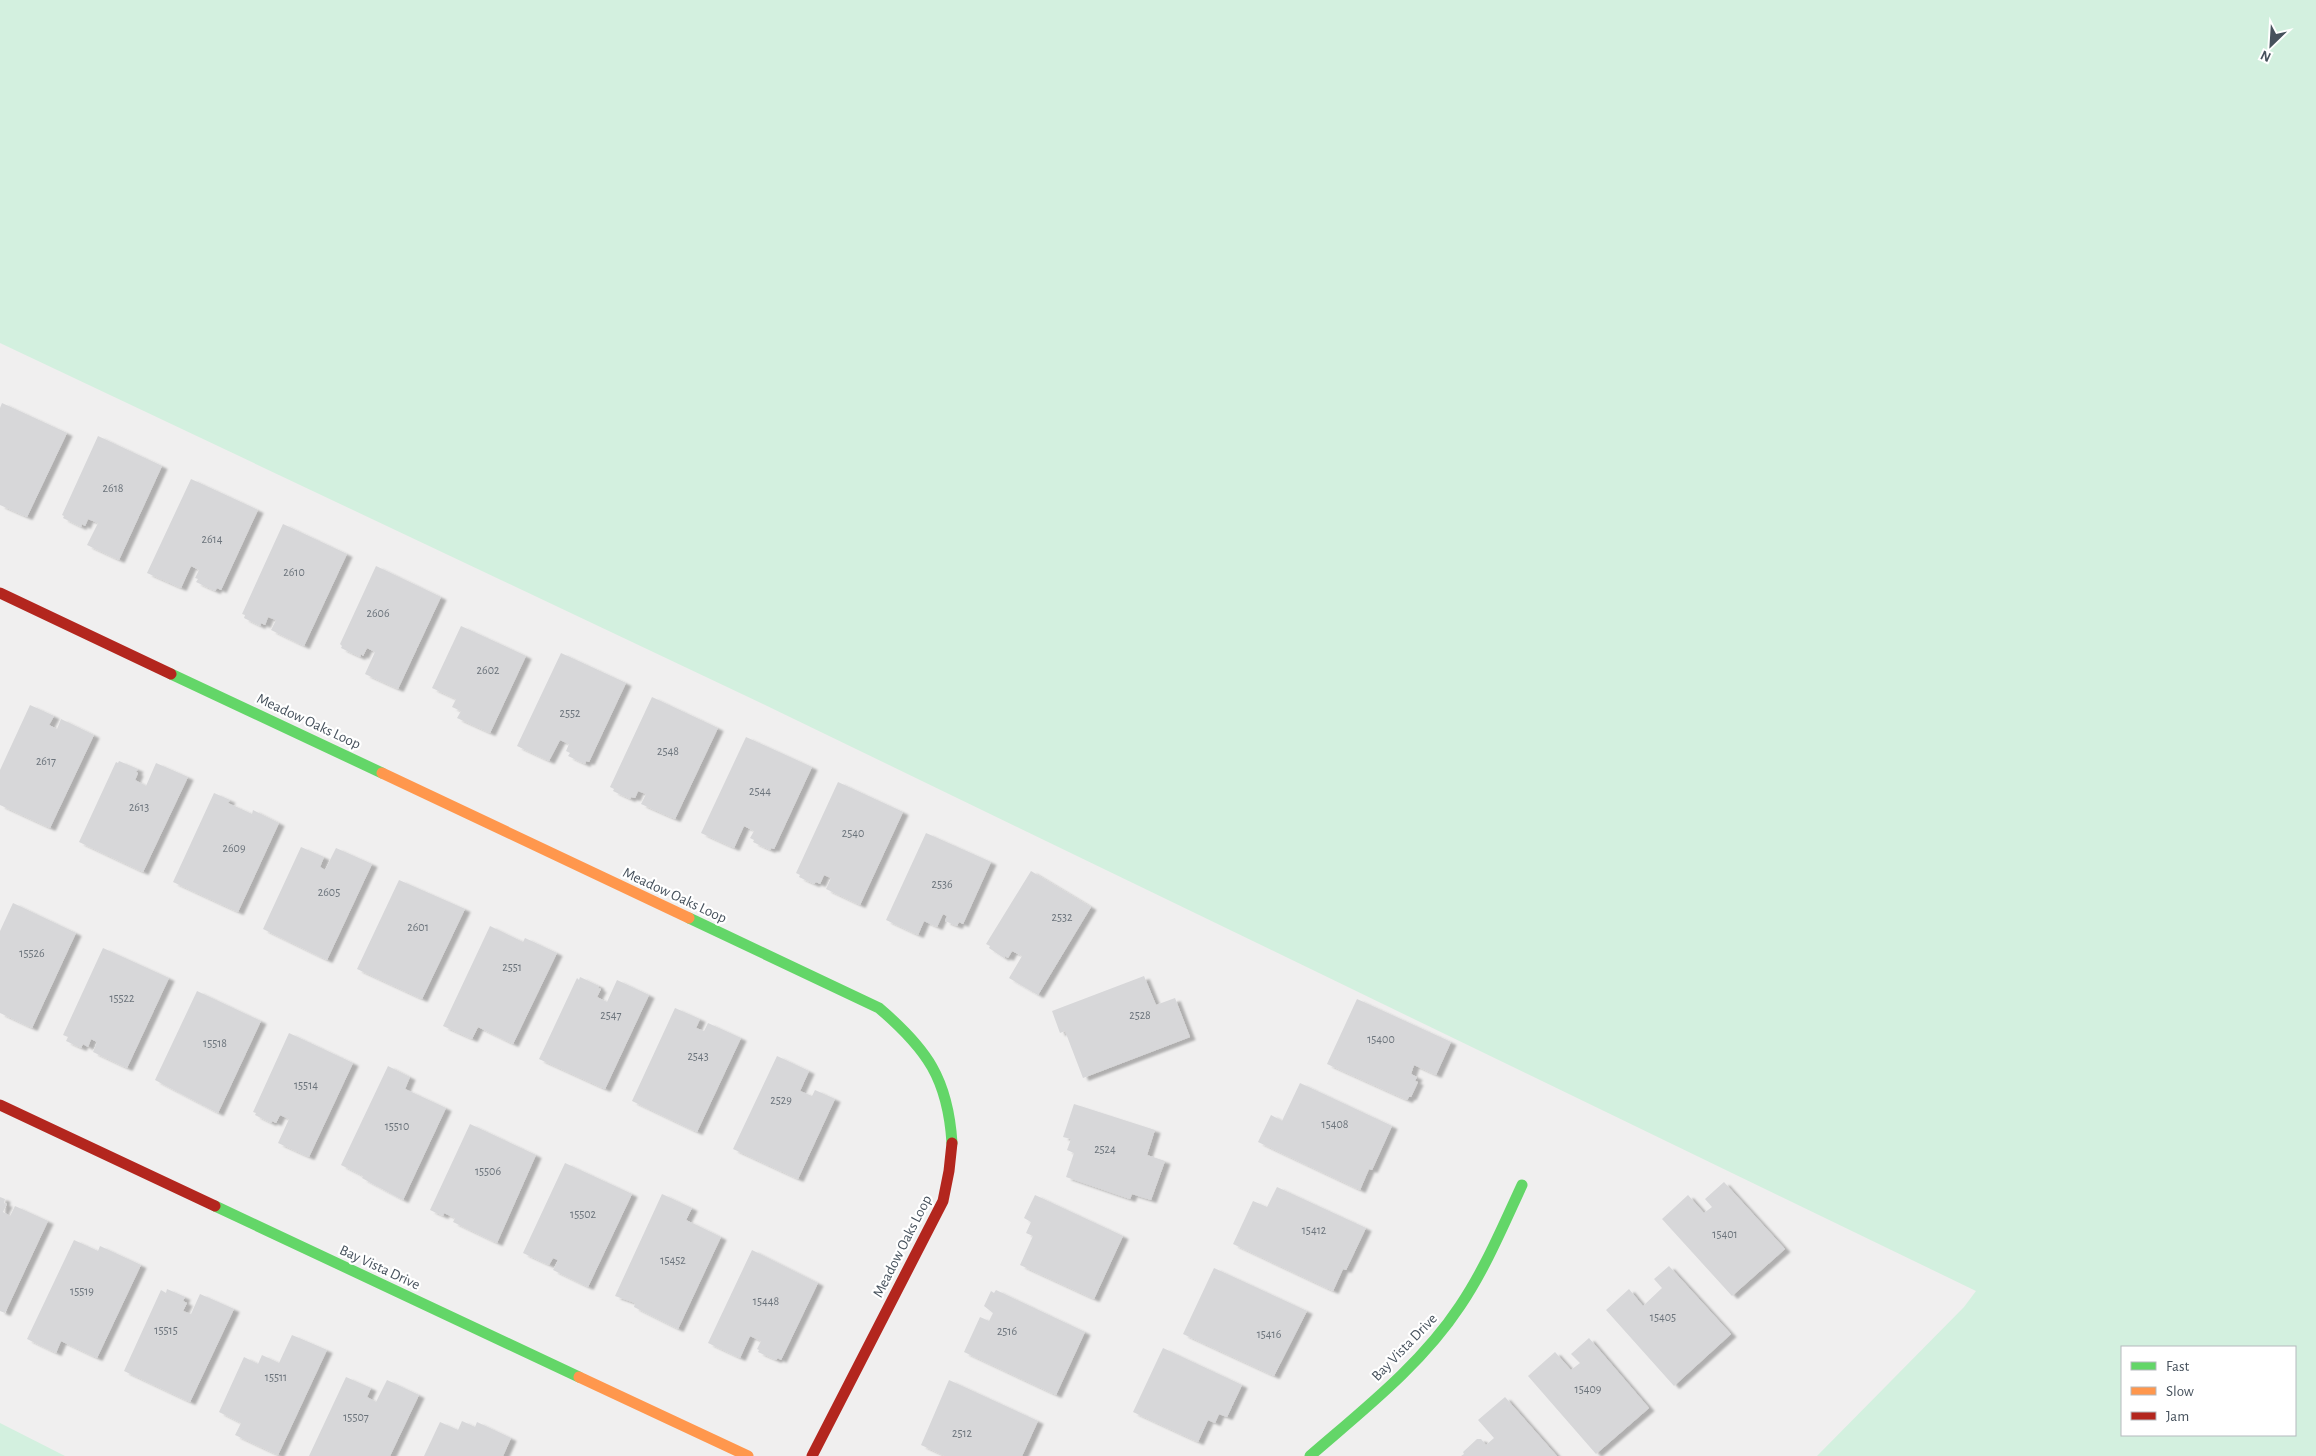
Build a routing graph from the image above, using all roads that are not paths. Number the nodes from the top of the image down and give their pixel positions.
1 (0, 593) edge
2 (0, 1105) edge
3 (1522, 1185) dead end
4 (748, 1456) edge
5 (812, 1456) edge
6 (1310, 1456) edge

1 - 5 street, Meadow Oaks Loop
2 - 4 street, Bay Vista Drive
3 - 6 street, Bay Vista Drive

